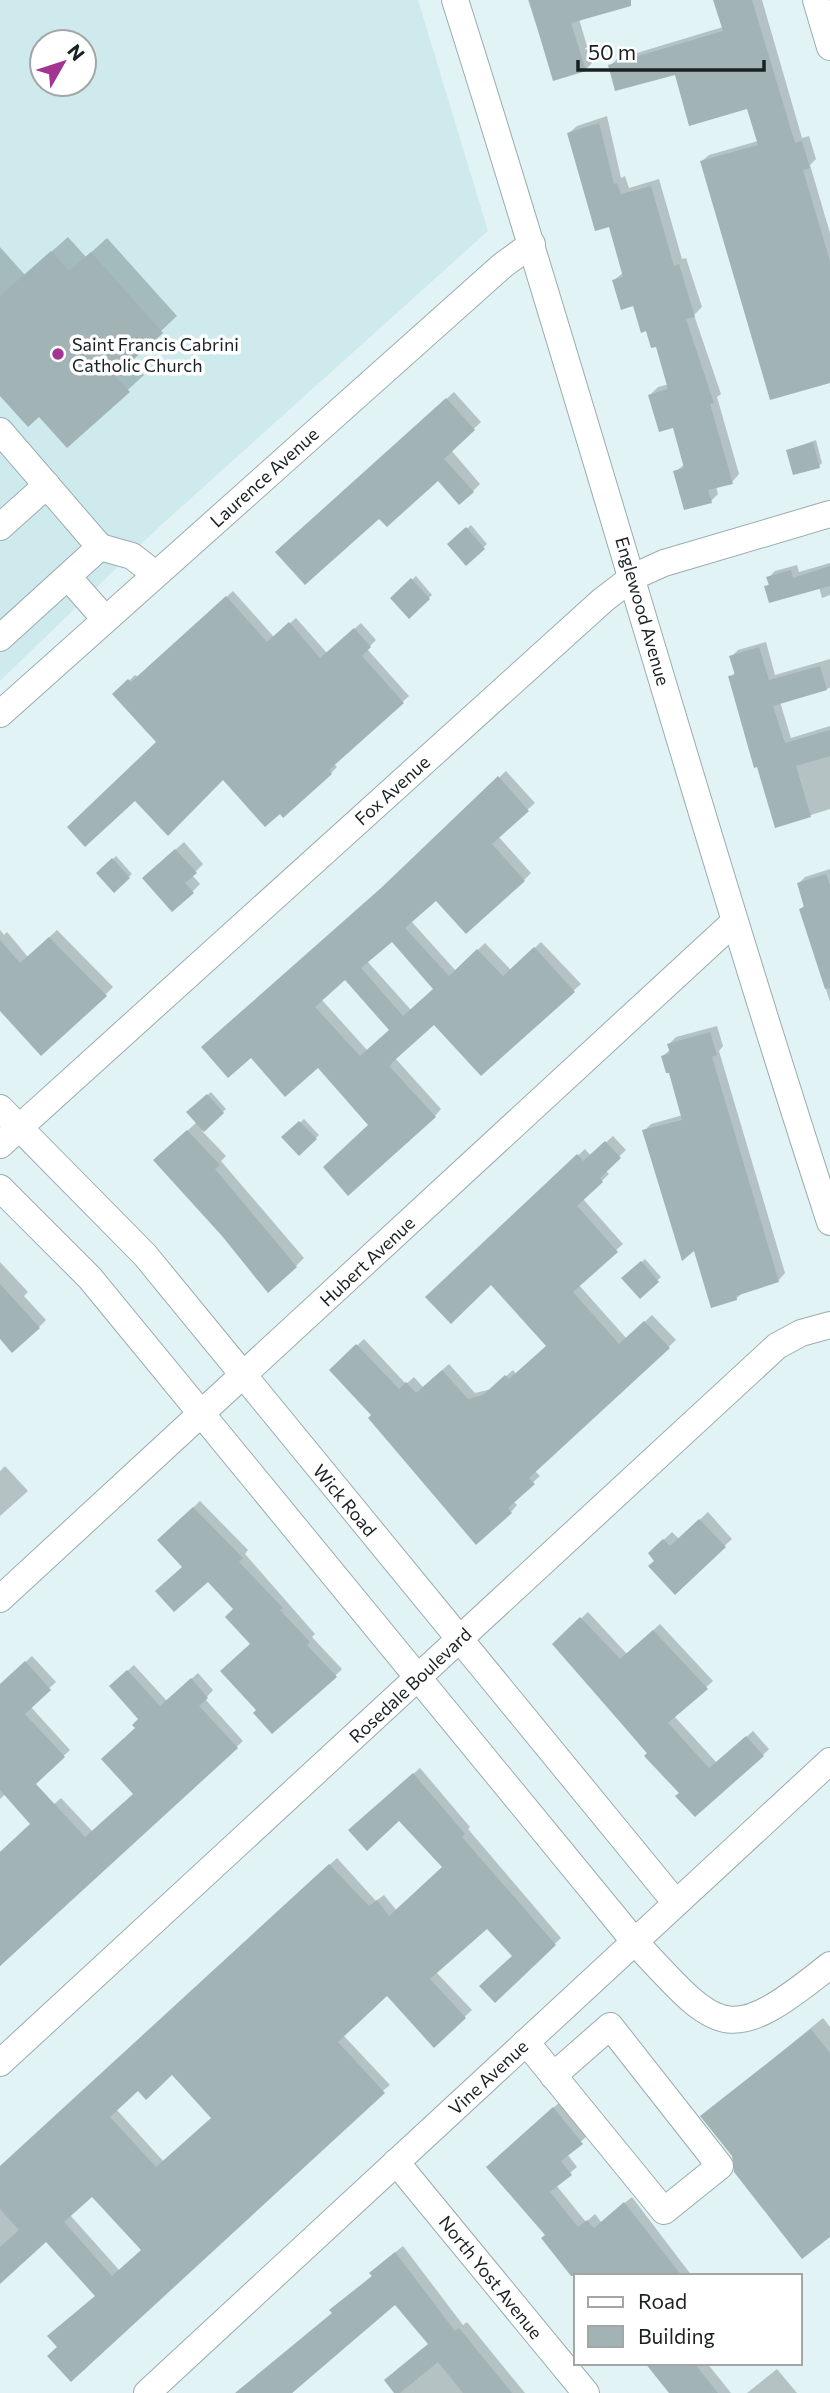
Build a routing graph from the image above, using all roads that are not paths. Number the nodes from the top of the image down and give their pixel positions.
1 (455, 0) edge
2 (816, 0) edge
3 (830, 47) edge
4 (532, 244) junction
5 (0, 431) edge
6 (47, 485) junction
7 (830, 514) edge
8 (0, 527) edge
9 (100, 547) junction
10 (155, 574) junction
11 (68, 577) junction
12 (634, 577) junction
13 (105, 619) junction
14 (0, 638) edge
15 (0, 714) edge
16 (733, 923) junction
17 (0, 1108) edge
18 (20, 1127) junction
19 (0, 1145) edge
20 (0, 1188) edge
21 (830, 1222) edge
22 (830, 1325) edge
23 (243, 1375) junction
24 (201, 1414) junction
25 (0, 1600) edge
26 (460, 1639) junction
27 (419, 1677) junction
28 (830, 1761) edge
29 (676, 1903) junction
30 (635, 1941) junction
31 (830, 1965) edge
32 (526, 2042) junction
33 (0, 2063) edge
34 (553, 2076) junction
35 (396, 2162) junction
36 (150, 2392) edge
37 (586, 2393) edge

1 - 4 street, Englewood Avenue
2 - 3 street
4 - 10 street, Laurence Avenue
4 - 12 street, Englewood Avenue
5 - 6 street
6 - 8 street
6 - 9 street
7 - 12 street, Fox Avenue
9 - 10 street
9 - 11 street
10 - 13 street, Laurence Avenue
11 - 13 street
11 - 14 street
12 - 16 street, Englewood Avenue
12 - 18 street, Fox Avenue
13 - 15 street, Laurence Avenue
16 - 21 street, Englewood Avenue
16 - 23 street, Hubert Avenue
17 - 18 street, Wick Road
18 - 19 street, Fox Avenue
18 - 23 street, Wick Road
20 - 24 street
22 - 26 street, Rosedale Boulevard
23 - 24 street, Hubert Avenue
23 - 26 street, Wick Road
24 - 25 street, Hubert Avenue
24 - 27 street
26 - 27 street, Rosedale Boulevard
26 - 29 street, Wick Road
27 - 30 street
27 - 33 street, Rosedale Boulevard
28 - 29 street, Vine Avenue
29 - 30 street, Vine Avenue
30 - 31 street
30 - 32 street, Vine Avenue
32 - 34 street
32 - 35 street, Vine Avenue
34 - 34 street
35 - 36 street, Vine Avenue
35 - 37 street, North Yost Avenue

